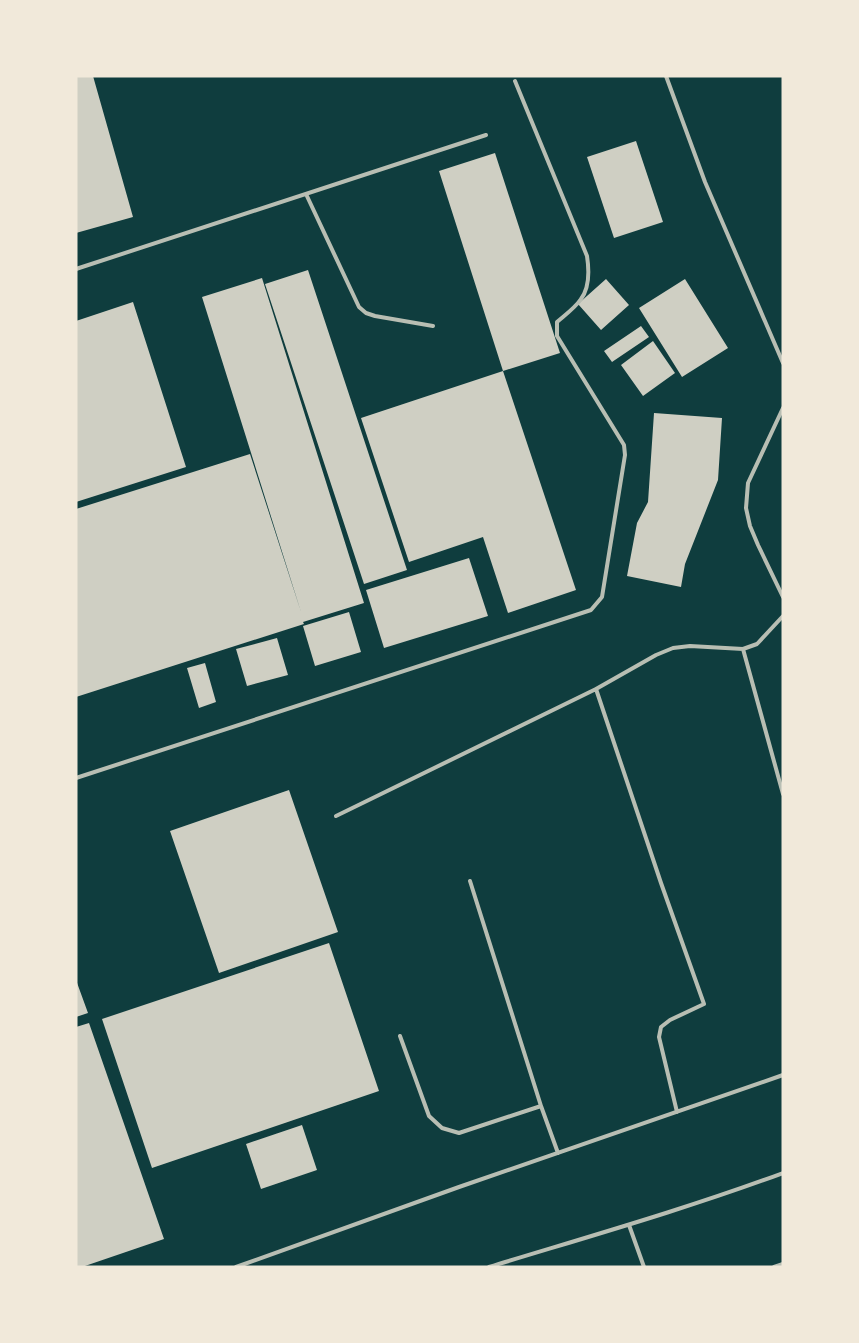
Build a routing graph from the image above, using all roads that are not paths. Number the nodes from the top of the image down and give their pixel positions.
1 (666, 76) edge
2 (515, 81) dead end
3 (486, 135) dead end
4 (306, 194) junction
5 (76, 269) edge
6 (432, 326) dead end
7 (783, 363) edge
8 (783, 408) edge
9 (783, 597) edge
10 (783, 616) edge
11 (743, 649) junction
12 (596, 689) junction
13 (76, 778) edge
14 (783, 794) edge
15 (336, 816) dead end
16 (470, 881) dead end
17 (400, 1036) dead end
18 (783, 1075) edge
19 (541, 1106) junction
20 (677, 1112) junction
21 (558, 1153) junction
22 (783, 1173) edge
23 (629, 1225) junction
24 (783, 1264) edge
25 (236, 1267) edge
26 (489, 1267) edge
27 (644, 1267) edge
28 (774, 1267) edge

1 - 7 lane
2 - 13 lane
3 - 4 lane
4 - 5 lane
4 - 6 lane
8 - 9 lane
10 - 11 lane
11 - 12 lane
11 - 14 lane
12 - 15 lane
12 - 20 lane
16 - 19 lane
17 - 19 lane
18 - 20 lane
19 - 21 lane
20 - 21 lane
21 - 25 lane
22 - 23 lane
23 - 26 lane
23 - 27 lane
24 - 28 lane

